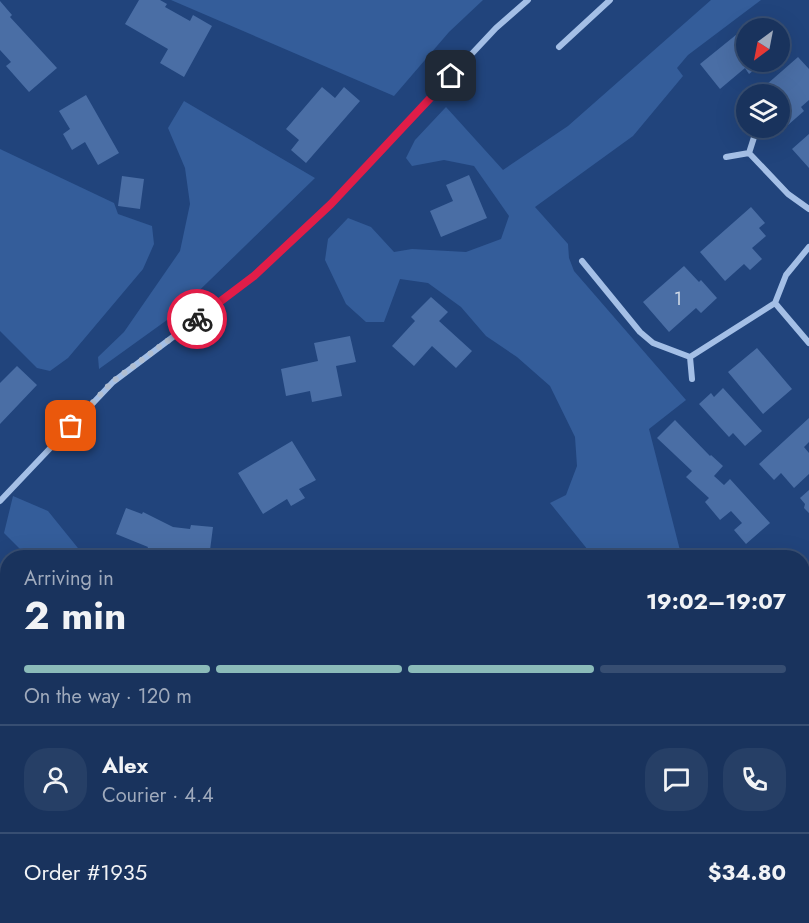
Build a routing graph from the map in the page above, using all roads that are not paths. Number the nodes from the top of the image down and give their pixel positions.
1 (528, 0) edge
2 (610, 0) edge
3 (559, 47) dead end
4 (754, 138) edge
5 (749, 153) junction
6 (726, 157) dead end
7 (809, 209) edge
8 (809, 247) edge
9 (582, 261) dead end
10 (775, 303) junction
11 (809, 344) edge
12 (690, 357) junction
13 (692, 379) dead end
14 (0, 501) edge

1 - 14 street
2 - 3 street
4 - 5 street
5 - 6 street
5 - 7 street
8 - 10 street
9 - 12 street
10 - 11 street
10 - 12 street
12 - 13 street

